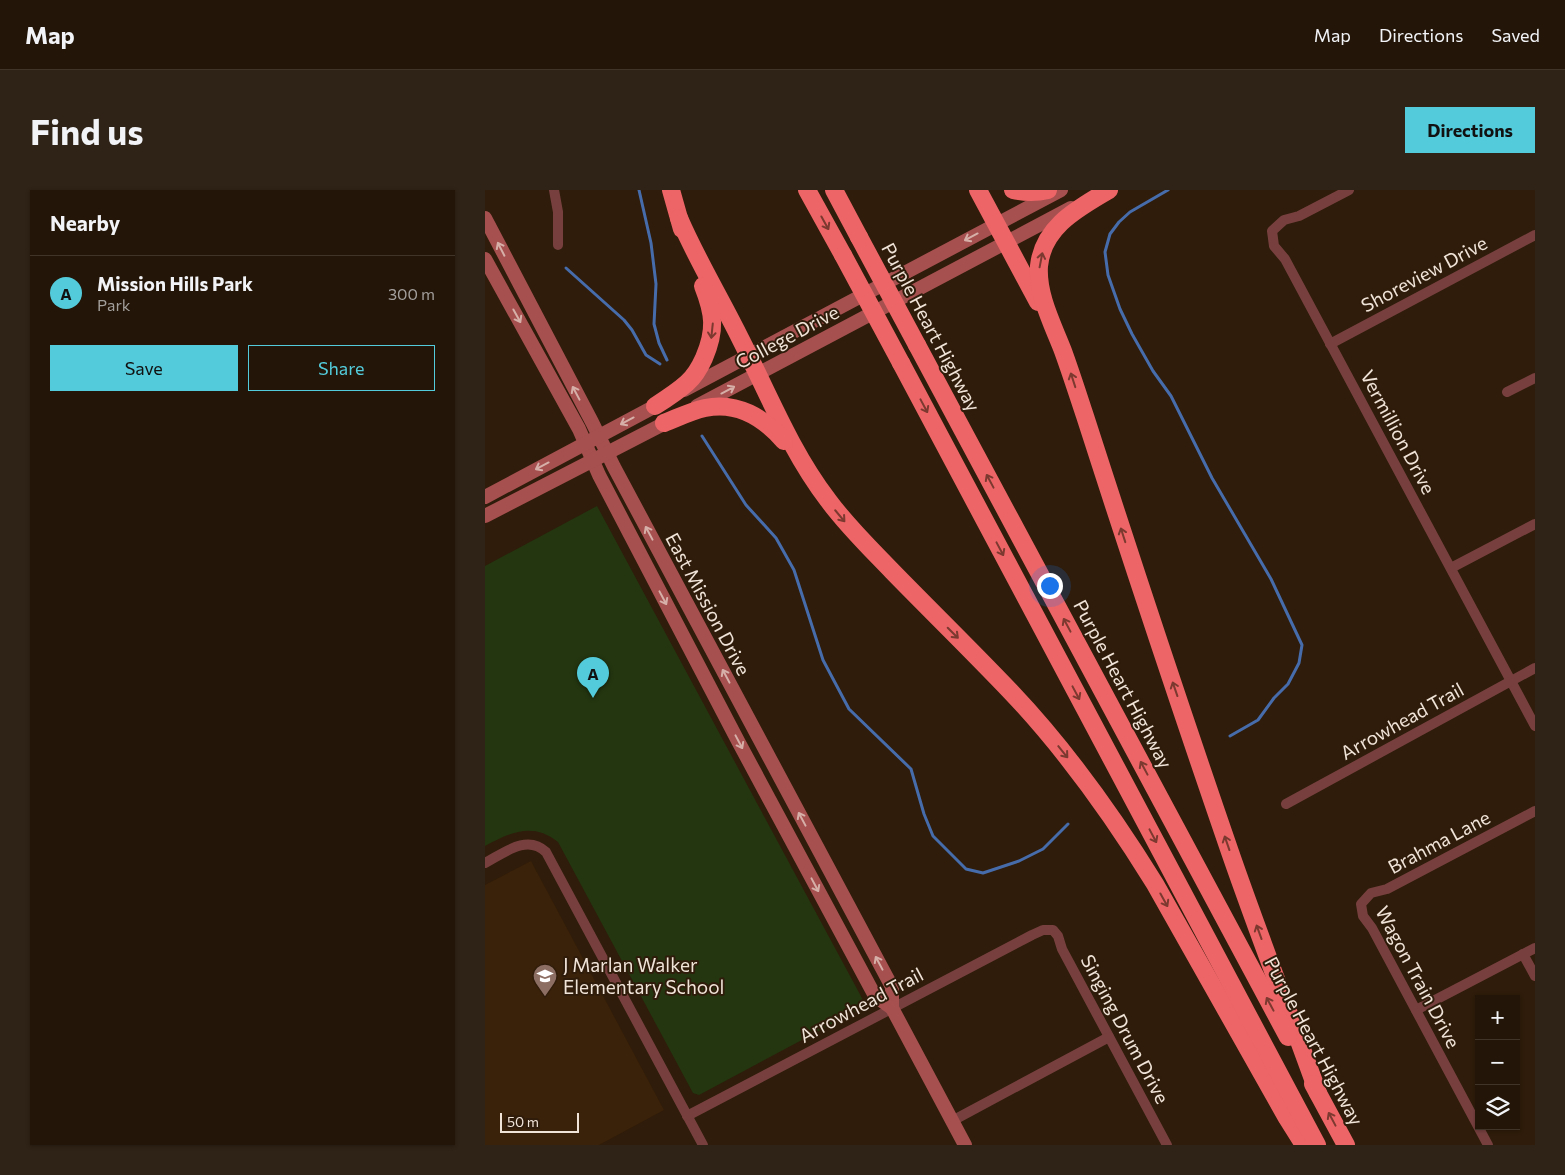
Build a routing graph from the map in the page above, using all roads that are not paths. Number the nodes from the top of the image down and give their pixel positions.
1 (553, 190) edge
2 (671, 190) edge
3 (807, 190) edge
4 (834, 190) edge
5 (978, 190) edge
6 (1013, 190) edge
7 (1048, 190) edge
8 (1061, 190) edge
9 (1105, 190) edge
10 (1109, 190) edge
11 (1349, 190) edge
12 (485, 218) edge
13 (679, 218) junction
14 (995, 224) junction
15 (1535, 235) edge
16 (1006, 243) junction
17 (558, 245) dead end
18 (485, 258) edge
19 (1059, 340) junction
20 (1330, 344) junction
21 (749, 355) junction
22 (758, 374) junction
23 (1535, 378) edge
24 (1507, 392) dead end
25 (655, 406) junction
26 (664, 424) junction
27 (599, 436) junction
28 (586, 443) junction
29 (607, 454) junction
30 (593, 462) junction
31 (811, 476) junction
32 (485, 497) edge
33 (485, 516) edge
34 (1535, 524) edge
35 (1451, 568) junction
36 (1535, 668) edge
37 (1511, 681) junction
38 (1535, 726) edge
39 (1286, 804) dead end
40 (1535, 811) edge
41 (485, 863) edge
42 (1361, 904) joint
43 (1053, 930) joint
44 (1535, 948) edge
45 (1523, 954) junction
46 (1535, 976) edge
47 (892, 1008) junction
48 (1416, 1010) junction
49 (1109, 1037) junction
50 (1318, 1093) junction
51 (687, 1116) junction
52 (952, 1121) junction
53 (703, 1145) edge
54 (965, 1145) edge
55 (1167, 1145) edge
56 (1304, 1145) edge
57 (1317, 1145) edge
58 (1346, 1145) edge
59 (1488, 1145) edge

1 - 17 street
2 - 13 highway
3 -> 57 highway, bridge
50 -> 4 highway, Purple Heart Highway, bridge
5 - 14 highway
6 - 7 highway
8 - 14 street, College Drive
9 - 16 street, College Drive
19 -> 10 highway
11 - 20 street, Vermillion Drive
27 -> 12 street, East Mission Drive
13 - 21 highway
13 -> 25 highway
14 - 16 highway
14 -> 21 street, College Drive
15 - 20 street, Shoreview Drive
16 - 19 highway
16 - 22 street, College Drive
18 -> 28 street, East Mission Drive
50 -> 19 highway
20 - 35 street, Vermillion Drive
21 - 22 highway
21 - 25 street, College Drive
26 -> 22 street, College Drive
22 - 31 highway
23 - 24 street
25 -> 27 street, College Drive
26 - 29 street, College Drive
26 - 31 highway
27 - 28 street, College Drive
27 - 29 street, East Mission Drive
28 - 30 street, East Mission Drive
28 -> 32 street, College Drive
29 - 30 street, College Drive
47 -> 29 street, East Mission Drive
30 - 33 street, College Drive
30 -> 47 street, East Mission Drive
31 -> 56 highway
34 - 35 street
35 - 37 street, Vermillion Drive
36 - 37 street, Arrowhead Trail
37 - 38 street, Vermillion Drive
37 - 39 street, Arrowhead Trail
40 - 42 street, Brahma Lane
41 - 51 street
42 - 48 street, Wagon Train Drive
43 - 47 street, Arrowhead Trail
43 - 49 street, Singing Drum Drive
44 - 45 street
45 - 46 street
45 - 48 street
47 - 51 street, Arrowhead Trail
47 - 52 street, East Mission Drive
48 - 59 street, Wagon Train Drive
49 - 52 street
49 - 55 street, Singing Drum Drive
58 -> 50 highway, Purple Heart Highway
51 - 53 street
52 - 54 street, East Mission Drive

